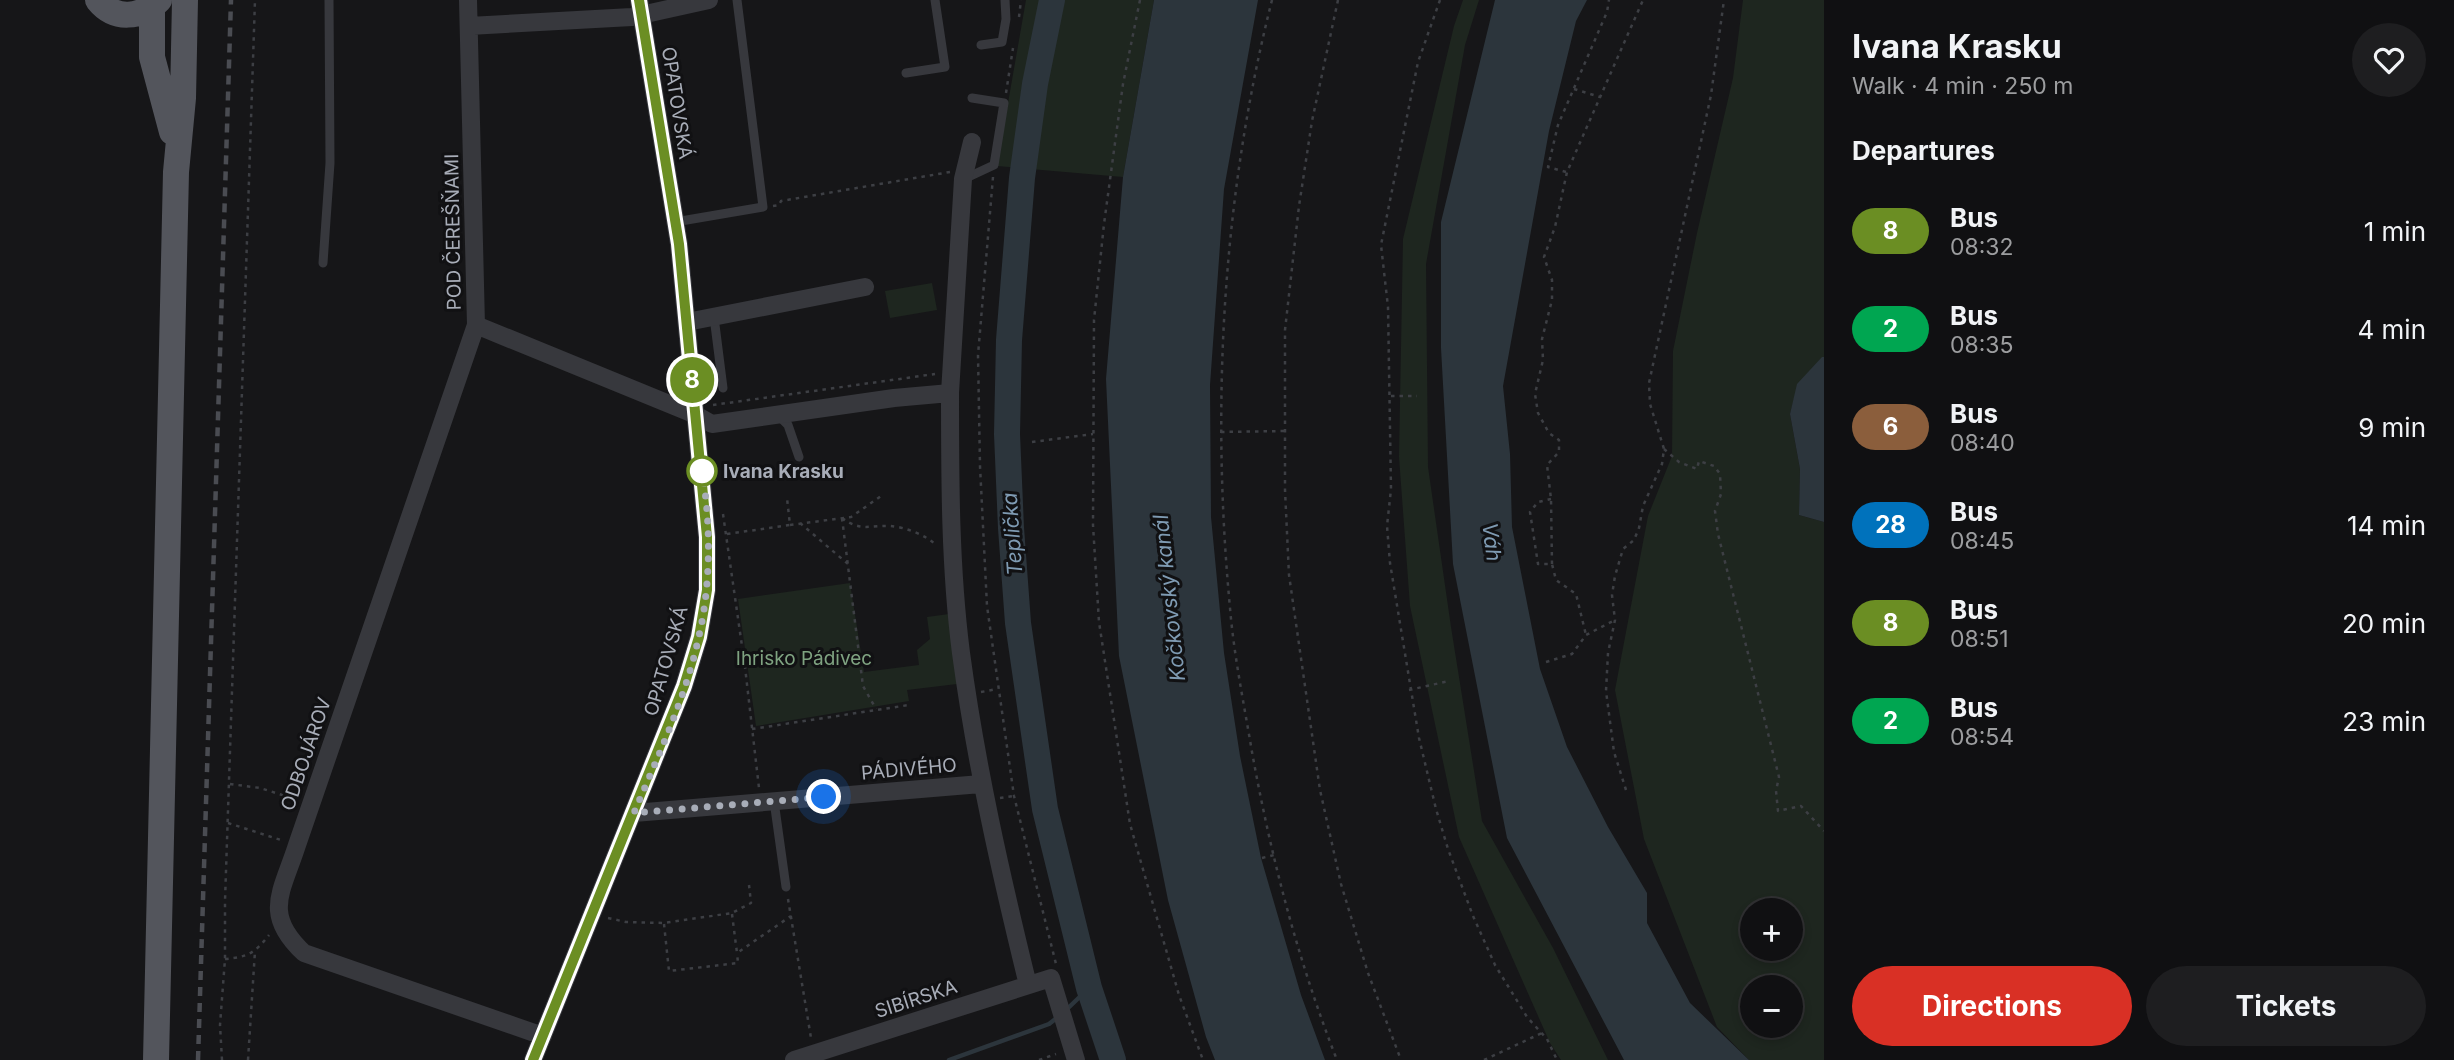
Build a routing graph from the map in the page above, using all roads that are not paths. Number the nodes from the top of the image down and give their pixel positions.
1 (98, 0) edge
2 (185, 0) edge
3 (329, 0) edge
4 (468, 0) edge
5 (709, 0) edge
6 (737, 0) edge
7 (934, 0) edge
8 (1005, 0) edge
9 (156, 4) edge
10 (640, 7) edge
11 (122, 15) junction
12 (469, 26) junction
13 (981, 45) dead end
14 (152, 57) junction
15 (905, 73) dead end
16 (972, 99) dead end
17 (972, 142) dead end
18 (176, 172) junction
19 (959, 175) junction
20 (675, 222) junction
21 (323, 263) dead end
22 (865, 287) dead end
23 (714, 317) junction
24 (687, 322) junction
25 (476, 325) junction
26 (723, 388) dead end
27 (950, 393) junction
28 (701, 410) junction
29 (778, 414) junction
30 (799, 457) dead end
31 (981, 784) junction
32 (767, 802) junction
33 (634, 813) junction
34 (786, 887) road end
35 (1028, 985) junction
36 (543, 1036) junction
37 (1072, 1048) edge
38 (156, 1060) edge
39 (533, 1060) edge
40 (794, 1060) edge

1 - 11 main road
2 - 18 main road
3 - 21 lane
4 - 12 street, POD ČEREŠŇAMI
5 - 10 street
6 - 20 lane
7 - 15 lane
8 - 13 lane
9 - 11 main road
9 - 14 main road
10 - 12 street
10 - 20 street, OPATOVSKÁ
11 - 14 main road
12 - 25 street, POD ČEREŠŇAMI
14 - 18 main road
16 - 19 lane
17 - 19 street
18 - 38 main road
19 - 27 street
20 - 24 street, OPATOVSKÁ
22 - 23 street
23 - 24 street
23 - 26 lane
24 - 28 street, OPATOVSKÁ
25 - 28 street, POD ČEREŠŇAMI
25 - 36 street, ODBOJÁROV
27 - 29 street
27 - 31 street
28 - 29 street
28 - 33 street, OPATOVSKÁ
29 - 30 lane
31 - 32 street, PÁDIVÉHO
31 - 35 street, PÁDIVÉHO
32 - 33 street, PÁDIVÉHO
32 - 34 lane
33 - 36 street, OPATOVSKÁ
35 - 37 street, SIBÍRSKA
35 - 40 street, SIBÍRSKA
36 - 39 street, OPATOVSKÁ

